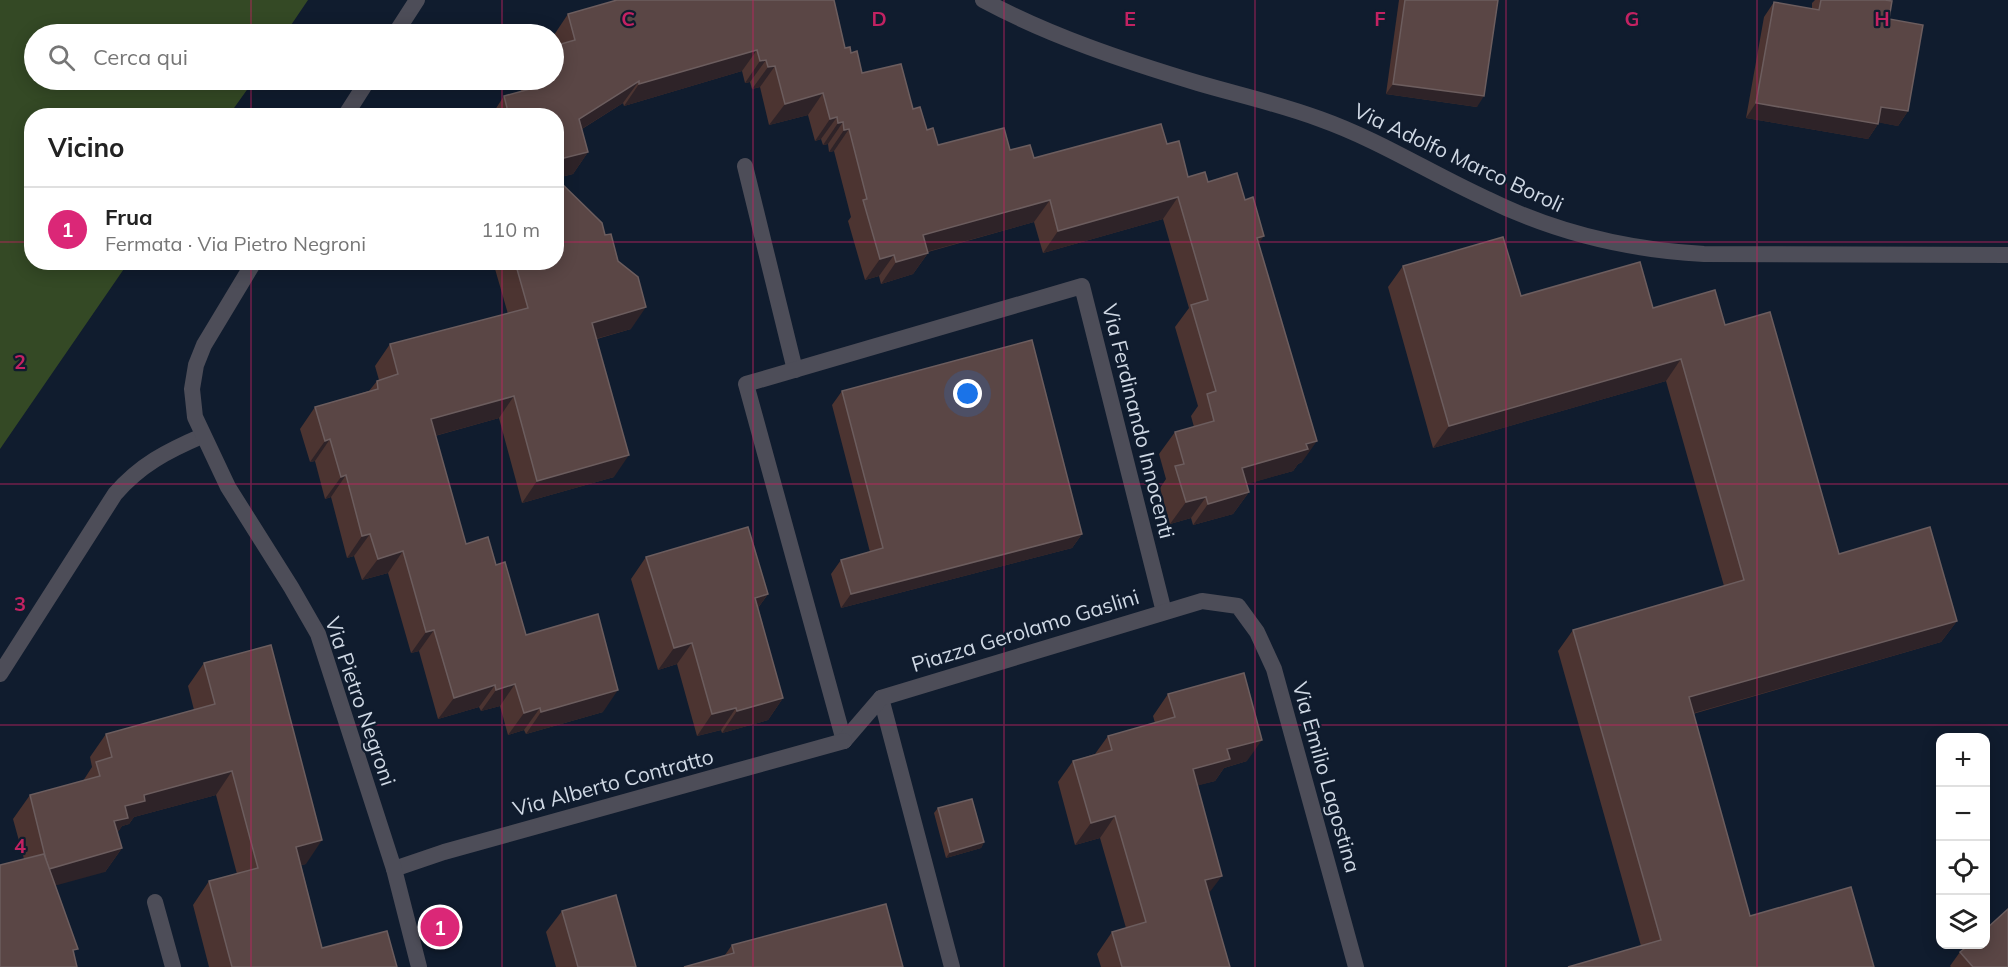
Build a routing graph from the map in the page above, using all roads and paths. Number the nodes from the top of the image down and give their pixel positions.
1 (417, 0) edge
2 (983, 0) edge
3 (401, 24) edge
4 (362, 90) edge
5 (350, 108) edge
6 (745, 166) dead end
7 (2008, 255) edge
8 (249, 270) edge
9 (795, 370) junction
10 (202, 436) junction
11 (1238, 606) joint
12 (1164, 612) junction
13 (0, 674) edge
14 (881, 698) junction
15 (844, 741) junction
16 (394, 869) junction
17 (155, 902) dead end
18 (173, 967) edge
19 (419, 967) edge
20 (952, 967) edge
21 (1356, 967) edge

1 - 3 street
2 - 7 street, Via Adolfo Marco Boroli
4 - 5 street
6 - 9 street
8 - 10 street, Via Pietro Negroni
9 - 12 street, Via Ferdinando Innocenti
9 - 15 street, Via Ferdinando Innocenti
10 - 13 street
10 - 16 street, Via Pietro Negroni
11 - 12 street, Piazza Gerolamo Gaslini
11 - 21 street, Via Emilio Lagostina
12 - 14 street, Piazza Gerolamo Gaslini
14 - 15 street
14 - 20 street
15 - 16 street, Via Alberto Contratto
16 - 19 street, Via Pietro Negroni
17 - 18 street

